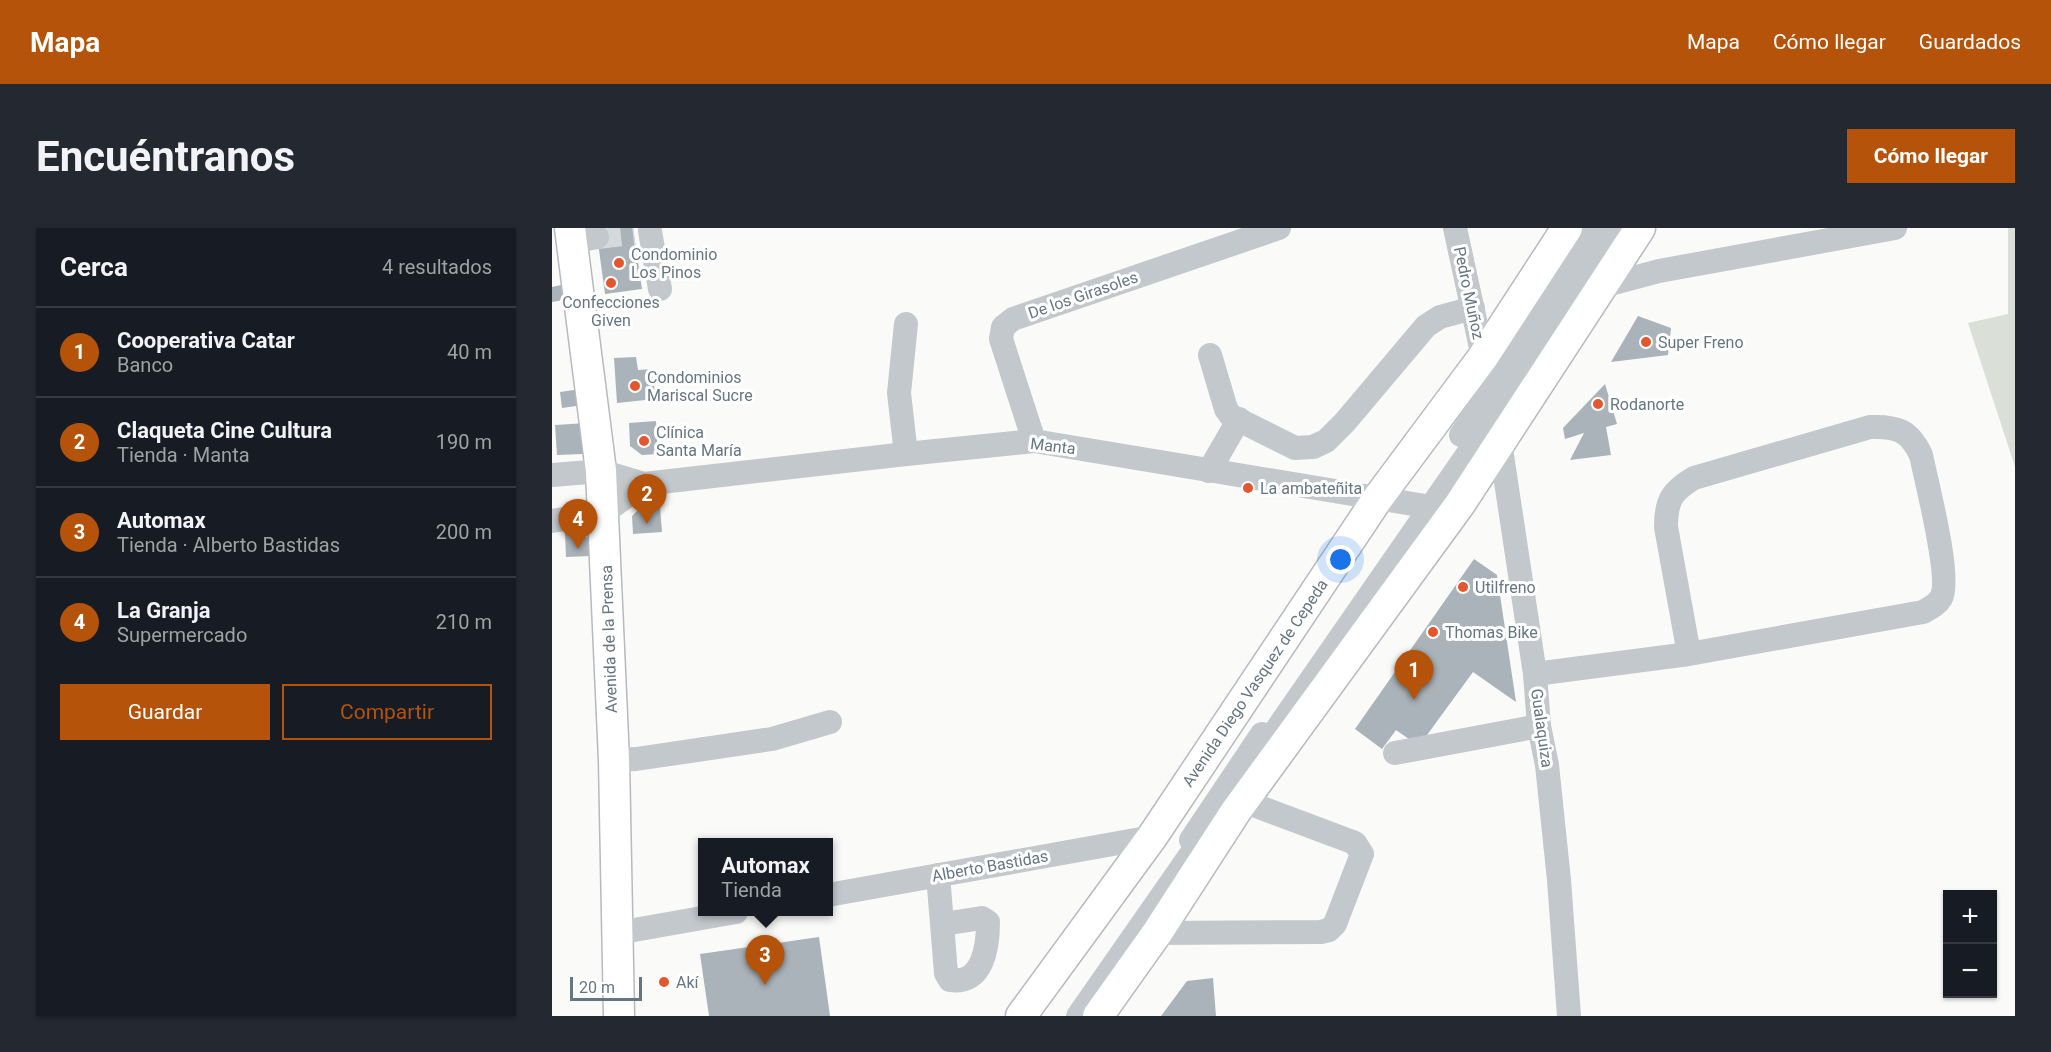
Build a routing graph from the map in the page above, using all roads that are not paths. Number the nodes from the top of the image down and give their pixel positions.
1 (1279, 228) edge
2 (1455, 228) edge
3 (1567, 228) edge
4 (1594, 228) edge
5 (1616, 228) edge
6 (1640, 228) edge
7 (1895, 228) edge
8 (651, 231) edge
9 (580, 236) edge
10 (1603, 286) junction
11 (660, 289) dead end
12 (1473, 308) junction
13 (906, 324) dead end
14 (1210, 355) dead end
15 (1483, 357) junction
16 (1239, 419) junction
17 (1034, 441) junction
18 (1500, 442) junction
19 (906, 454) junction
20 (601, 471) junction
21 (1209, 471) junction
22 (552, 475) edge
23 (644, 484) junction
24 (1378, 498) junction
25 (1435, 505) junction
26 (603, 513) junction
27 (552, 521) edge
28 (1689, 654) junction
29 (1535, 674) junction
30 (830, 723) dead end
31 (1539, 726) junction
32 (1395, 753) dead end
33 (614, 760) junction
34 (1243, 801) junction
35 (1152, 837) junction
36 (938, 875) junction
37 (833, 894) edge
38 (713, 916) edge
39 (943, 924) dead end
40 (617, 933) junction
41 (1156, 933) junction
42 (619, 1016) edge
43 (1021, 1016) edge
44 (1071, 1016) edge
45 (1078, 1016) edge
46 (1098, 1016) edge
47 (1569, 1016) edge

1 - 17 street, De los Girasoles
2 - 12 street, Pedro Muñoz
3 - 15 main road, Avenida Diego Vasquez de Cepeda
4 - 25 street
5 - 25 street
6 - 10 main road
7 - 10 street
8 - 11 street
9 - 20 main road, Avenida de la Prensa
10 - 18 main road
12 - 15 street, Pedro Muñoz
12 - 16 street
13 - 19 street
14 - 16 street
15 - 24 main road, Avenida Diego Vasquez de Cepeda
16 - 21 street
17 - 19 street, Manta
17 - 21 street, Manta
18 - 25 main road
18 - 29 street, Gualaquiza
19 - 23 street, Manta
20 - 22 street
20 - 23 street, Manta
20 - 26 main road, Avenida de la Prensa
21 - 24 street, Manta
23 - 26 street, Manta
24 - 25 street, Manta
24 - 35 main road, Avenida Diego Vasquez de Cepeda
25 - 34 main road
25 - 44 street
25 - 45 street
26 - 27 street, Manta
26 - 33 main road, Avenida de la Prensa
28 - 28 street
28 - 29 street
29 - 31 street, Gualaquiza
30 - 33 street
31 - 32 street
31 - 47 street, Gualaquiza
33 - 40 main road, Avenida de la Prensa
34 - 41 main road
34 - 41 street
35 - 36 street, Alberto Bastidas
35 - 43 main road, Avenida Diego Vasquez de Cepeda
36 - 37 street, Alberto Bastidas
36 - 39 street
38 - 40 street
40 - 42 main road, Avenida de la Prensa
41 - 46 main road

